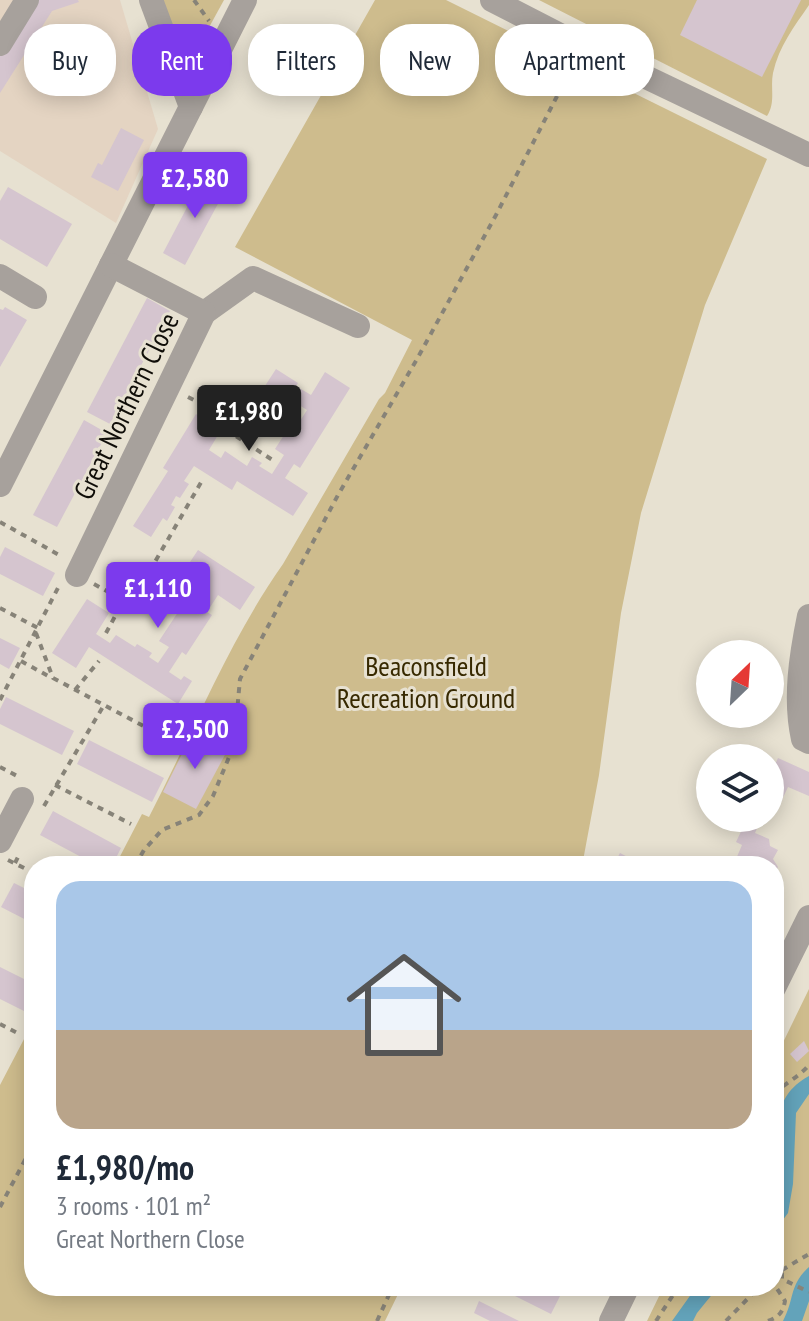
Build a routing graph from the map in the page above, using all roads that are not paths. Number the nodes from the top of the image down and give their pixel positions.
1 (27, 0) edge
2 (151, 0) edge
3 (245, 0) edge
4 (492, 0) edge
5 (0, 44) edge
6 (191, 107) junction
7 (809, 155) edge
8 (111, 265) junction
9 (0, 276) edge
10 (35, 297) dead end
11 (204, 313) junction
12 (358, 326) dead end
13 (0, 485) edge
14 (74, 568) road end
15 (809, 616) edge
16 (809, 742) edge
17 (33, 803) road end
18 (11, 845) edge
19 (809, 917) edge
20 (784, 968) edge
21 (623, 1296) edge
22 (611, 1321) edge

1 - 5 street
2 - 6 street
3 - 6 street
4 - 7 street
6 - 8 street
8 - 11 street, Great Northern Close
8 - 13 street
9 - 10 street
11 - 12 street
11 - 14 street, Great Northern Close
15 - 16 street
17 - 18 street
19 - 20 street
21 - 22 street

